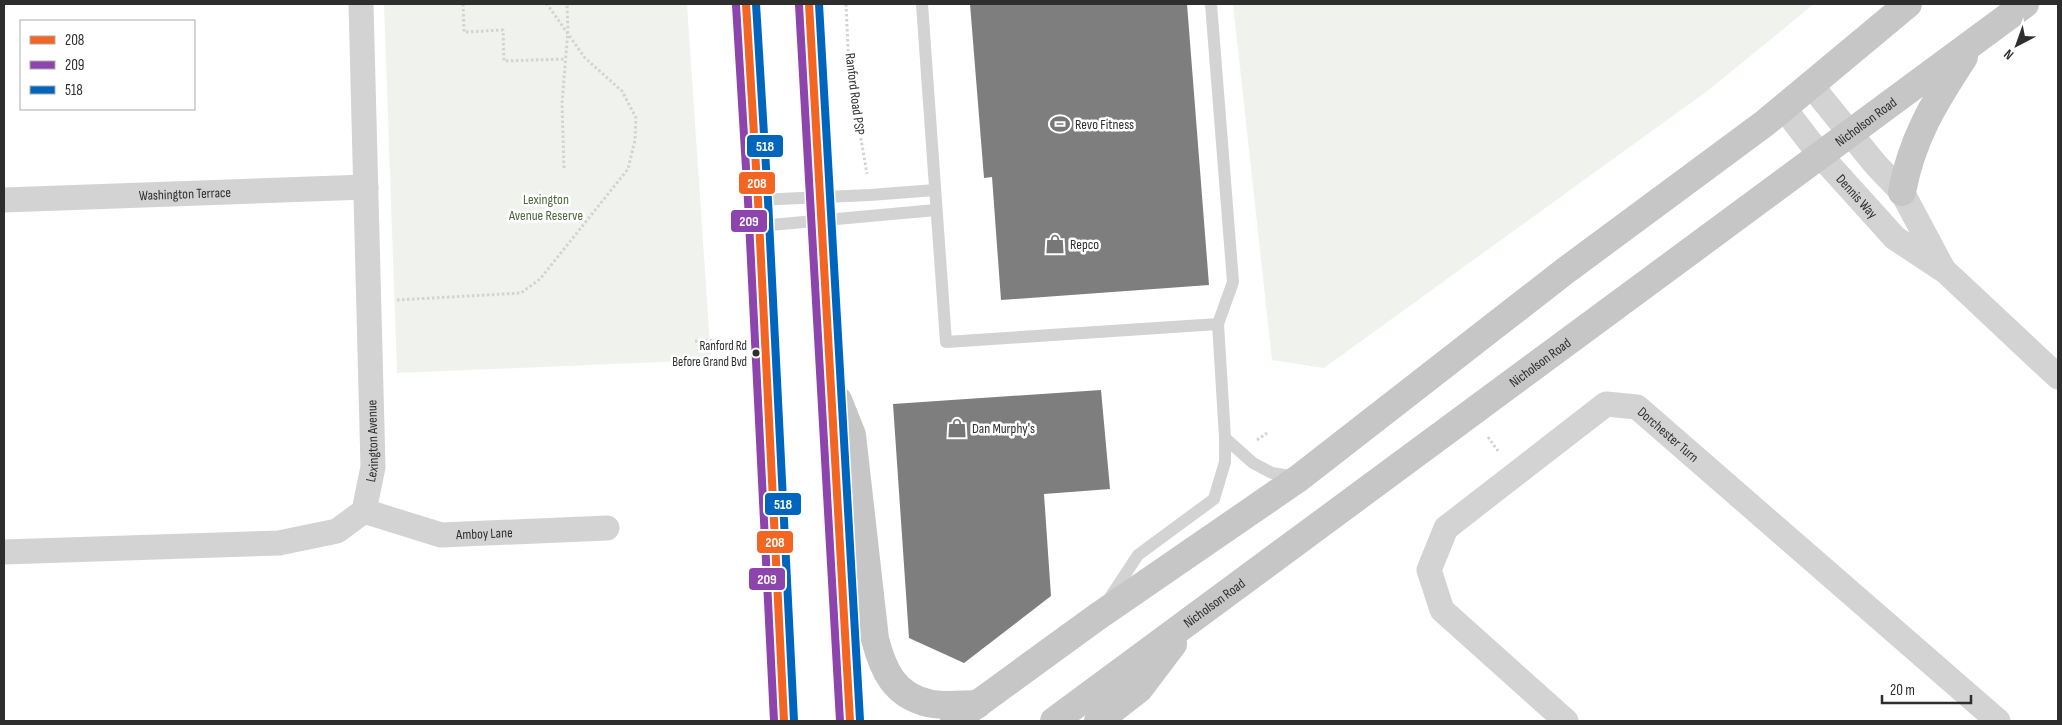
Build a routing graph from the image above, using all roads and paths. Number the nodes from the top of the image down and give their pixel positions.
1 (361, 4) edge
2 (463, 4) edge
3 (547, 4) edge
4 (567, 4) edge
5 (746, 4) edge
6 (809, 4) edge
7 (846, 4) edge
8 (922, 4) edge
9 (1211, 4) edge
10 (1908, 4) edge
11 (2025, 4) edge
12 (568, 34) junction
13 (1974, 41) junction
14 (565, 59) junction
15 (1810, 84) junction
16 (1783, 107) junction
17 (1850, 132) junction
18 (1820, 155) junction
19 (564, 168) dead end
20 (868, 175) dead end
21 (366, 187) junction
22 (935, 190) junction
23 (1902, 192) junction
24 (4, 200) edge
25 (821, 209) junction
26 (936, 210) junction
27 (758, 213) junction
28 (1945, 271) junction
29 (390, 300) dead end
30 (1218, 324) junction
31 (720, 340) dead end
32 (696, 342) dead end
33 (829, 375) junction
34 (2058, 377) edge
35 (1488, 437) dead end
36 (1226, 438) junction
37 (1498, 451) dead end
38 (1299, 478) junction
39 (364, 511) junction
40 (607, 528) dead end
41 (4, 552) edge
42 (1097, 618) junction
43 (1189, 623) junction
44 (978, 704) junction
45 (784, 721) edge
46 (850, 721) edge
47 (954, 721) edge
48 (1054, 721) edge
49 (1098, 721) edge
50 (1566, 721) edge
51 (1998, 721) edge

1 - 21 street, Lexington Avenue
2 - 14 path
3 - 12 path
4 - 12 path
5 - 27 main road
6 - 25 main road
7 - 20 path, Ranford Road PSP
8 - 22 lane
9 - 30 lane
10 - 15 main road
11 - 13 main road, Nicholson Road
12 - 14 path
12 - 29 path
13 - 17 main road, Nicholson Road
13 - 23 main road
14 - 19 path
15 - 16 main road
15 - 17 street, Dennis Way
16 - 18 street, Dennis Way
16 - 38 main road
17 - 18 main road, Nicholson Road
17 - 23 street, Dennis Way
18 - 28 street, Dennis Way
18 - 43 main road, Nicholson Road
21 - 24 street, Washington Terrace
21 - 39 street, Lexington Avenue
22 - 25 lane
22 - 26 lane
23 - 28 street, Dennis Way
25 - 26 lane
25 - 27 lane
25 - 27 lane
25 - 33 main road
26 - 30 lane
27 - 45 main road
28 - 34 street, Dennis Way
30 - 36 lane
31 - 32 path
33 - 44 main road
33 - 46 main road
35 - 37 path
36 - 38 lane
36 - 42 lane
38 - 42 main road
39 - 40 street, Amboy Lane
39 - 41 street
42 - 44 main road
43 - 48 main road, Nicholson Road
43 - 49 main road
44 - 47 main road
50 - 51 street, Dorchester Turn

